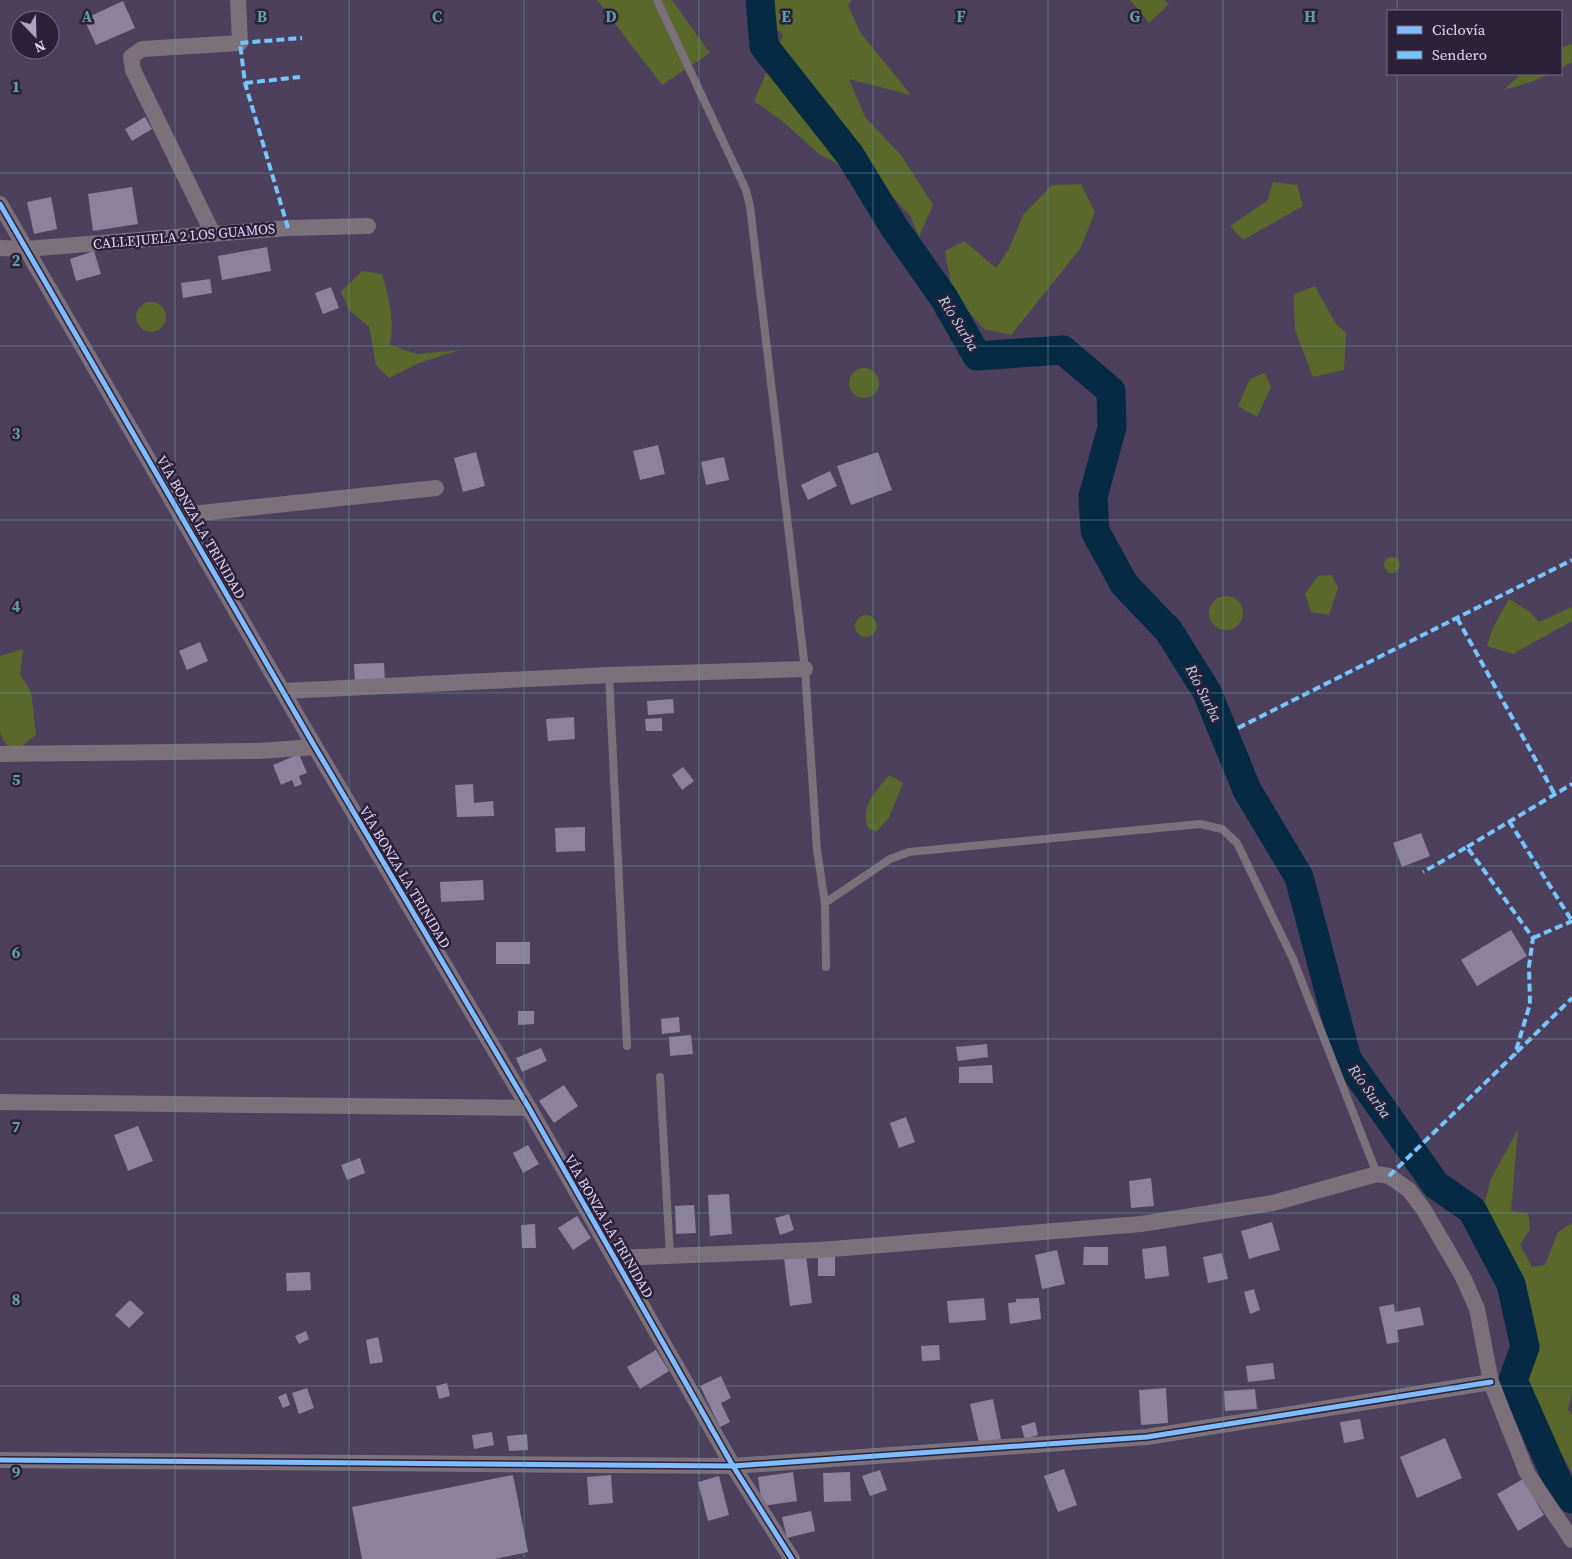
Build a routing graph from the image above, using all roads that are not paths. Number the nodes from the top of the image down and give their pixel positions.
1 (238, 0) edge
2 (657, 0) edge
3 (0, 204) edge
4 (368, 226) dead end
5 (213, 234) junction
6 (0, 248) edge
7 (26, 249) junction
8 (436, 488) dead end
9 (182, 515) junction
10 (805, 669) junction
11 (610, 675) junction
12 (284, 691) junction
13 (315, 747) junction
14 (0, 754) edge
15 (825, 903) junction
16 (826, 967) dead end
17 (627, 1046) dead end
18 (660, 1077) dead end
19 (0, 1102) edge
20 (529, 1108) junction
21 (1377, 1174) junction
22 (670, 1256) junction
23 (615, 1258) junction
24 (1491, 1382) junction
25 (0, 1460) edge
26 (734, 1466) junction
27 (1572, 1540) edge
28 (792, 1559) edge

1 - 5 street
2 - 10 lane
3 - 7 street, VÍA BONZA LA TRINIDAD
4 - 5 street, CALLEJUELA 2 LOS GUAMOS
5 - 7 street, CALLEJUELA 2 LOS GUAMOS
6 - 7 street, CALLEJUELA 2 LOS GUAMOS
7 - 9 street, VÍA BONZA LA TRINIDAD
8 - 9 street
9 - 12 street, VÍA BONZA LA TRINIDAD
10 - 11 street
10 - 15 lane
11 - 12 street
11 - 17 lane
12 - 13 street, VÍA BONZA LA TRINIDAD
13 - 14 street
13 - 20 street, VÍA BONZA LA TRINIDAD
15 - 16 lane
15 - 21 lane
18 - 22 lane
19 - 20 street
20 - 23 street, VÍA BONZA LA TRINIDAD
21 - 22 street
21 - 24 street
22 - 23 street
23 - 26 street, VÍA BONZA LA TRINIDAD
24 - 26 street
24 - 27 street
25 - 26 street
26 - 28 street, VÍA BONZA LA TRINIDAD

